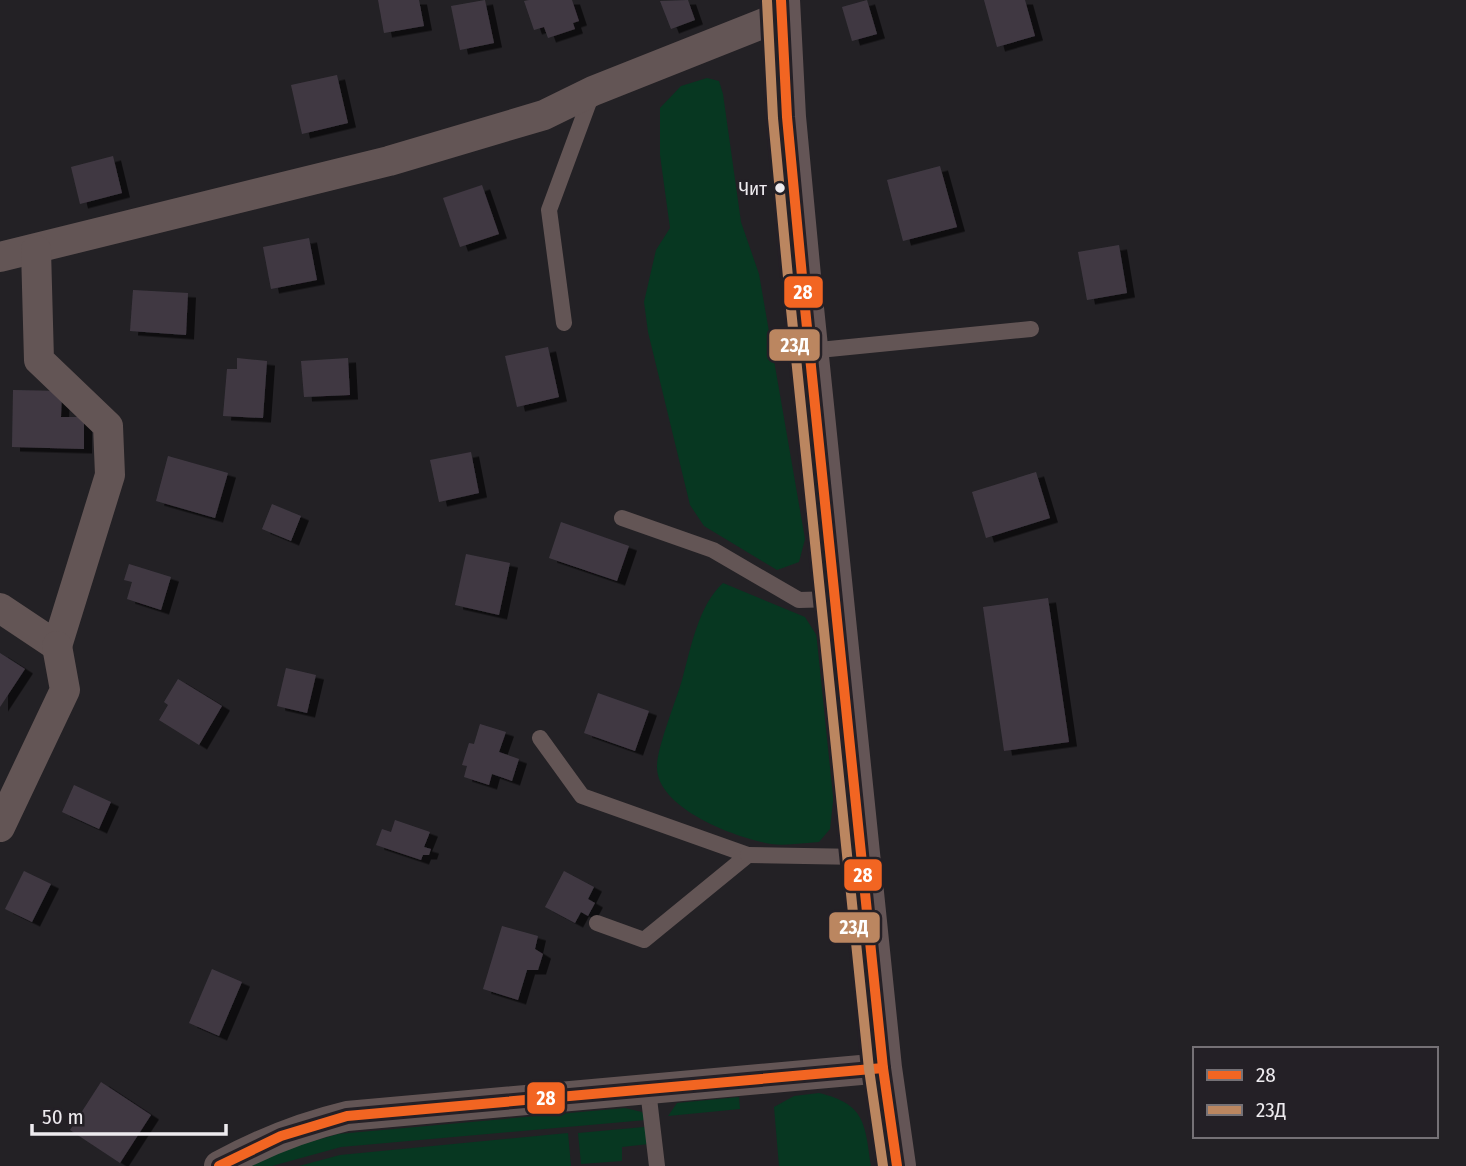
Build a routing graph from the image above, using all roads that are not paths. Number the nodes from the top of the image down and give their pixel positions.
1 (781, 8) edge
2 (593, 91) junction
3 (36, 250) junction
4 (0, 257) edge
5 (564, 323) dead end
6 (1031, 329) dead end
7 (809, 351) junction
8 (622, 518) dead end
9 (835, 599) junction
10 (0, 608) edge
11 (57, 646) junction
12 (540, 738) dead end
13 (0, 827) edge
14 (748, 855) junction
15 (863, 858) junction
16 (597, 923) dead end
17 (883, 1068) junction
18 (648, 1090) junction
19 (219, 1166) edge
20 (657, 1166) edge
21 (897, 1166) edge

1 - 2 street
1 - 7 main road
2 - 3 street
2 - 5 lane
3 - 4 street
3 - 11 street
6 - 7 lane
7 - 9 main road
8 - 9 lane
9 - 15 main road
10 - 11 street
11 - 13 street
12 - 14 lane
14 - 15 lane
14 - 16 lane
15 - 17 main road
17 - 18 street
17 - 21 main road
18 - 19 street
18 - 20 lane

